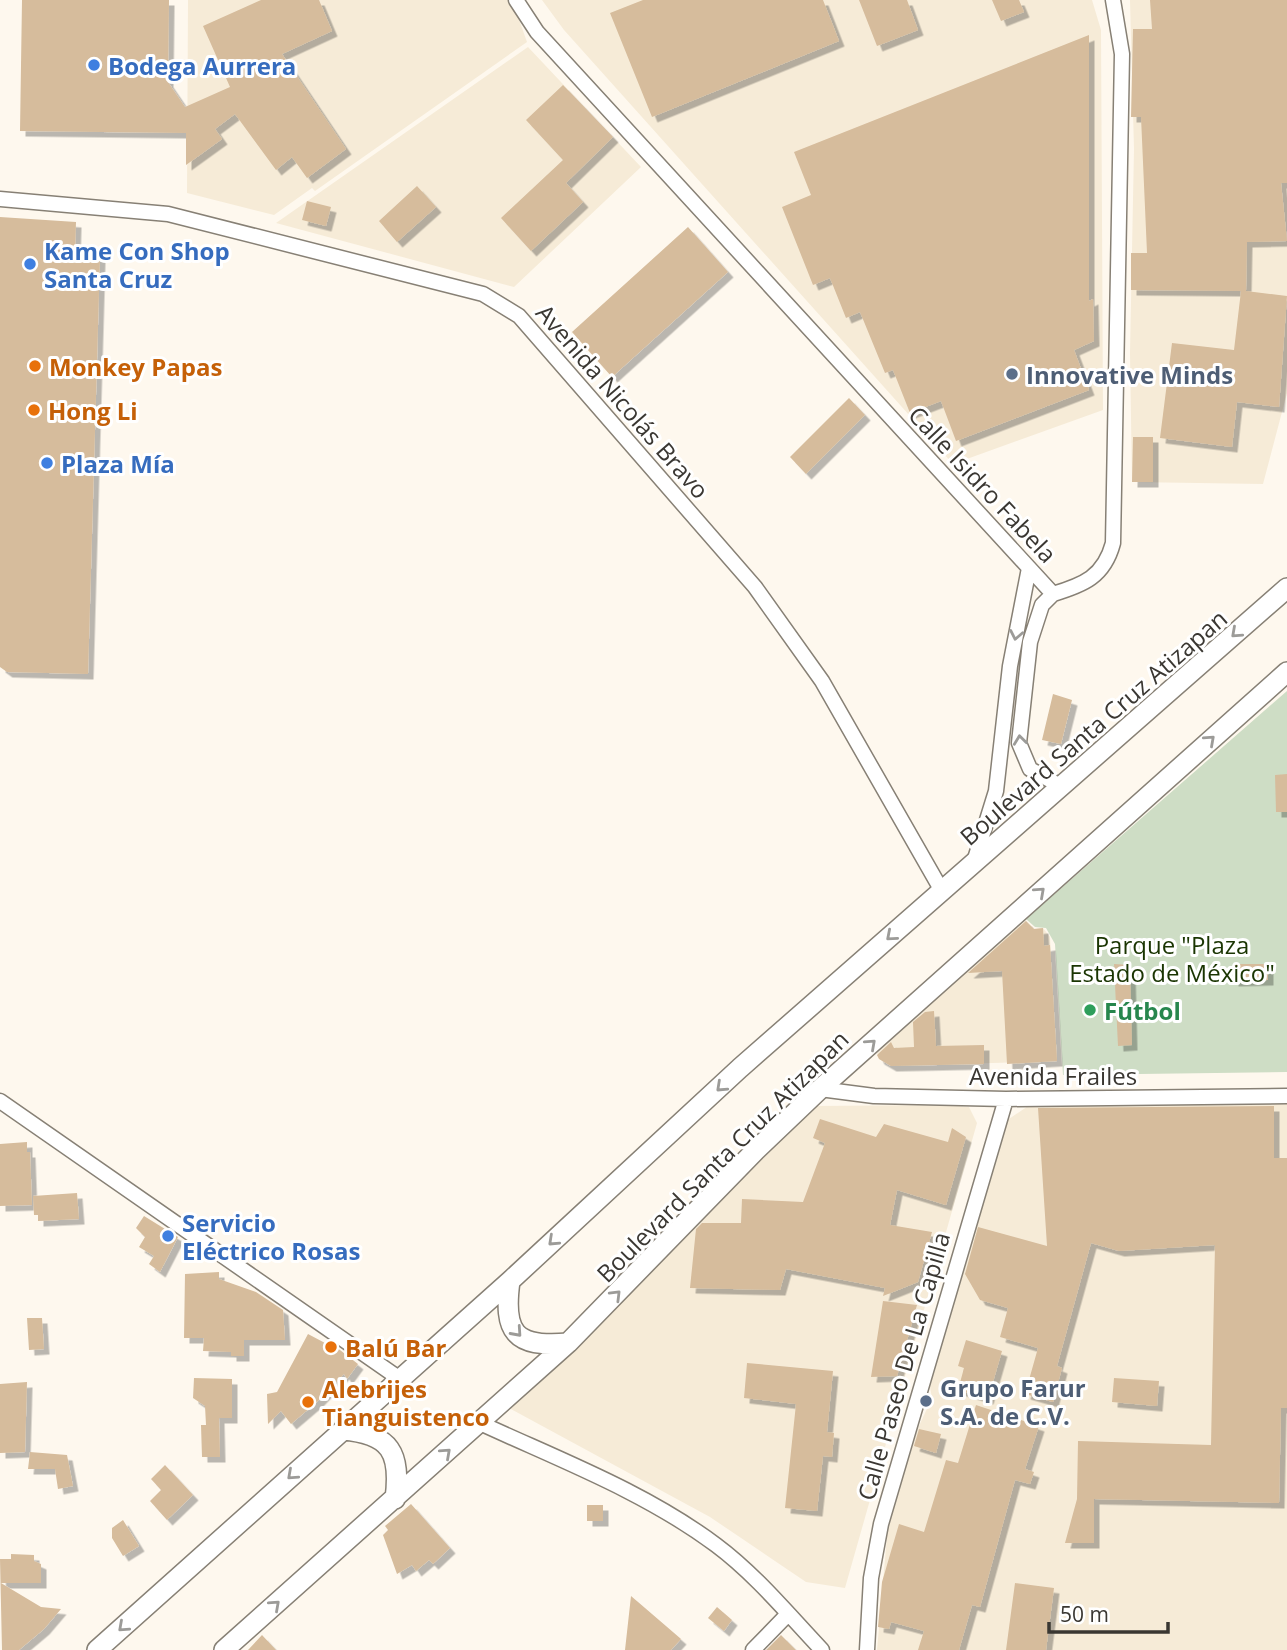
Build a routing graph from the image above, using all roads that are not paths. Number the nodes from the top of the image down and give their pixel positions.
1 (516, 0) edge
2 (1113, 0) edge
3 (0, 199) edge
4 (1029, 568) junction
5 (1287, 588) edge
6 (1052, 594) junction
7 (1287, 672) edge
8 (1062, 787) junction
9 (973, 866) junction
10 (942, 891) junction
11 (820, 1089) junction
12 (1287, 1096) edge
13 (1006, 1099) junction
14 (0, 1101) edge
15 (510, 1281) junction
16 (568, 1343) junction
17 (400, 1379) junction
18 (480, 1423) junction
19 (343, 1430) junction
20 (395, 1499) junction
21 (788, 1614) junction
22 (97, 1650) edge
23 (224, 1650) edge
24 (753, 1650) edge
25 (822, 1650) edge
26 (867, 1650) edge

1 - 4 street, Calle Isidro Fabela
2 - 6 street, Calle Isidro Fabela
3 - 10 street, Avenida Nicolás Bravo
4 - 6 street, Calle Isidro Fabela
4 -> 9 street
5 -> 8 main road, Boulevard Santa Cruz Atizapan
8 -> 6 street
11 -> 7 main road, Boulevard Santa Cruz Atizapan
8 - 9 main road, Boulevard Santa Cruz Atizapan
9 - 10 main road, Boulevard Santa Cruz Atizapan
10 -> 15 main road, Boulevard Santa Cruz Atizapan
11 - 13 street, Avenida Frailes
16 -> 11 main road, Boulevard Santa Cruz Atizapan
12 - 13 street, Avenida Frailes
13 - 26 street, Calle Paseo De La Capilla
14 - 17 street
15 -> 16 main road
15 - 17 main road, Boulevard Santa Cruz Atizapan
16 - 18 main road, Boulevard Santa Cruz Atizapan
17 - 19 main road, Boulevard Santa Cruz Atizapan
20 -> 18 main road, Boulevard Santa Cruz Atizapan
18 - 21 street
19 - 20 main road
19 -> 22 main road
23 -> 20 main road, Boulevard Santa Cruz Atizapan
21 - 24 street
21 - 25 street

